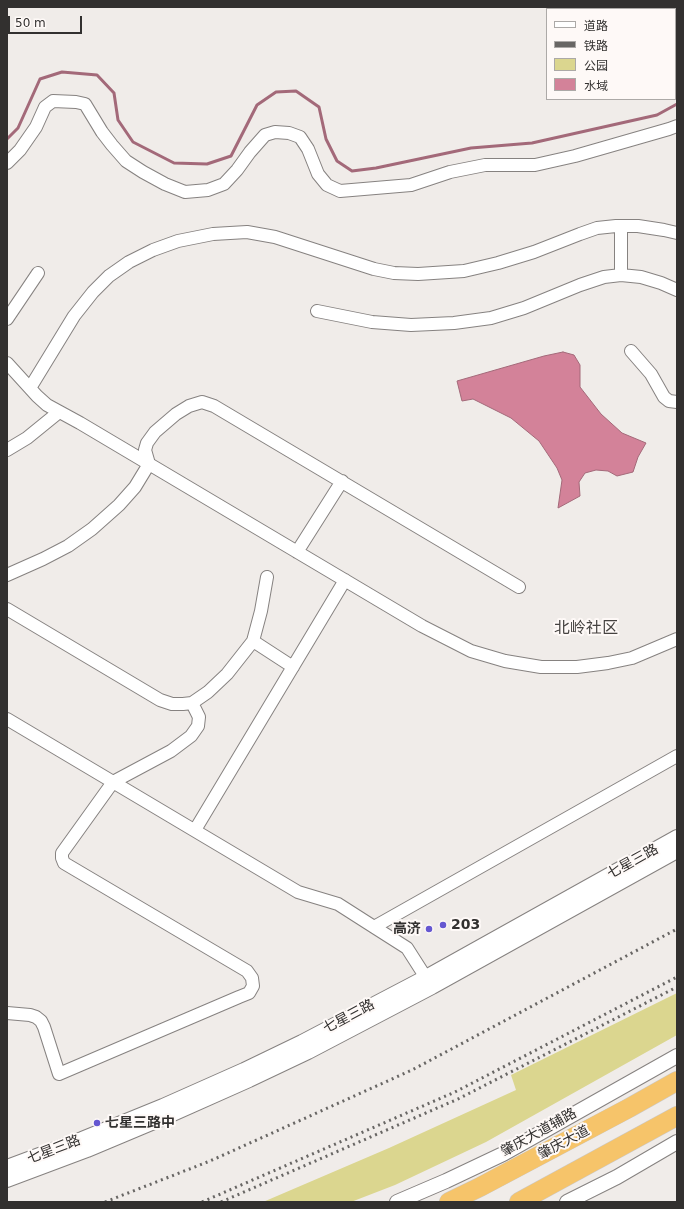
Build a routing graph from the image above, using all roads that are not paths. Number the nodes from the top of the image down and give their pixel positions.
1 (677, 126) edge
2 (7, 163) edge
3 (621, 226) junction
4 (677, 234) edge
5 (38, 273) dead end
6 (621, 275) junction
7 (677, 290) edge
8 (317, 311) dead end
9 (7, 319) edge
10 (631, 351) dead end
11 (7, 363) edge
12 (30, 388) junction
13 (677, 402) edge
14 (59, 412) junction
15 (7, 450) edge
16 (149, 464) junction
17 (342, 481) junction
18 (297, 552) junction
19 (7, 575) edge
20 (267, 577) dead end
21 (345, 580) junction
22 (519, 587) dead end
23 (7, 609) edge
24 (677, 639) edge
25 (253, 641) junction
26 (292, 667) junction
27 (192, 702) junction
28 (7, 720) edge
29 (677, 756) edge
30 (113, 782) junction
31 (195, 830) junction
32 (677, 837) edge
33 (677, 852) edge
34 (374, 927) junction
35 (429, 982) junction
36 (7, 1013) edge
37 (677, 1056) edge
38 (677, 1081) edge
39 (677, 1116) edge
40 (677, 1142) edge
41 (7, 1167) edge
42 (7, 1180) edge
43 (397, 1202) edge
44 (449, 1202) edge
45 (519, 1202) edge
46 (567, 1202) edge

1 - 2 street
3 - 4 street
3 - 6 street
3 - 12 street
5 - 9 street
6 - 7 street
6 - 8 street
10 - 13 street
11 - 12 street
12 - 14 street
14 - 15 street
14 - 16 street
16 - 17 street
16 - 18 street
16 - 19 street
17 - 18 street
17 - 22 street
18 - 21 street
20 - 25 street
21 - 24 street
21 - 26 street
23 - 27 street
25 - 26 street
25 - 27 street
26 - 31 street
27 - 30 street
28 - 30 street
29 - 34 street
30 - 31 street
30 - 36 street
31 - 34 street
32 - 35 street, 七星三路
33 - 35 street, 七星三路
34 - 35 street
35 - 41 street, 七星三路
35 - 42 street, 七星三路
37 - 43 street, 肇庆大道辅路
38 - 44 highway, 肇庆大道
39 - 45 highway
40 - 46 street

